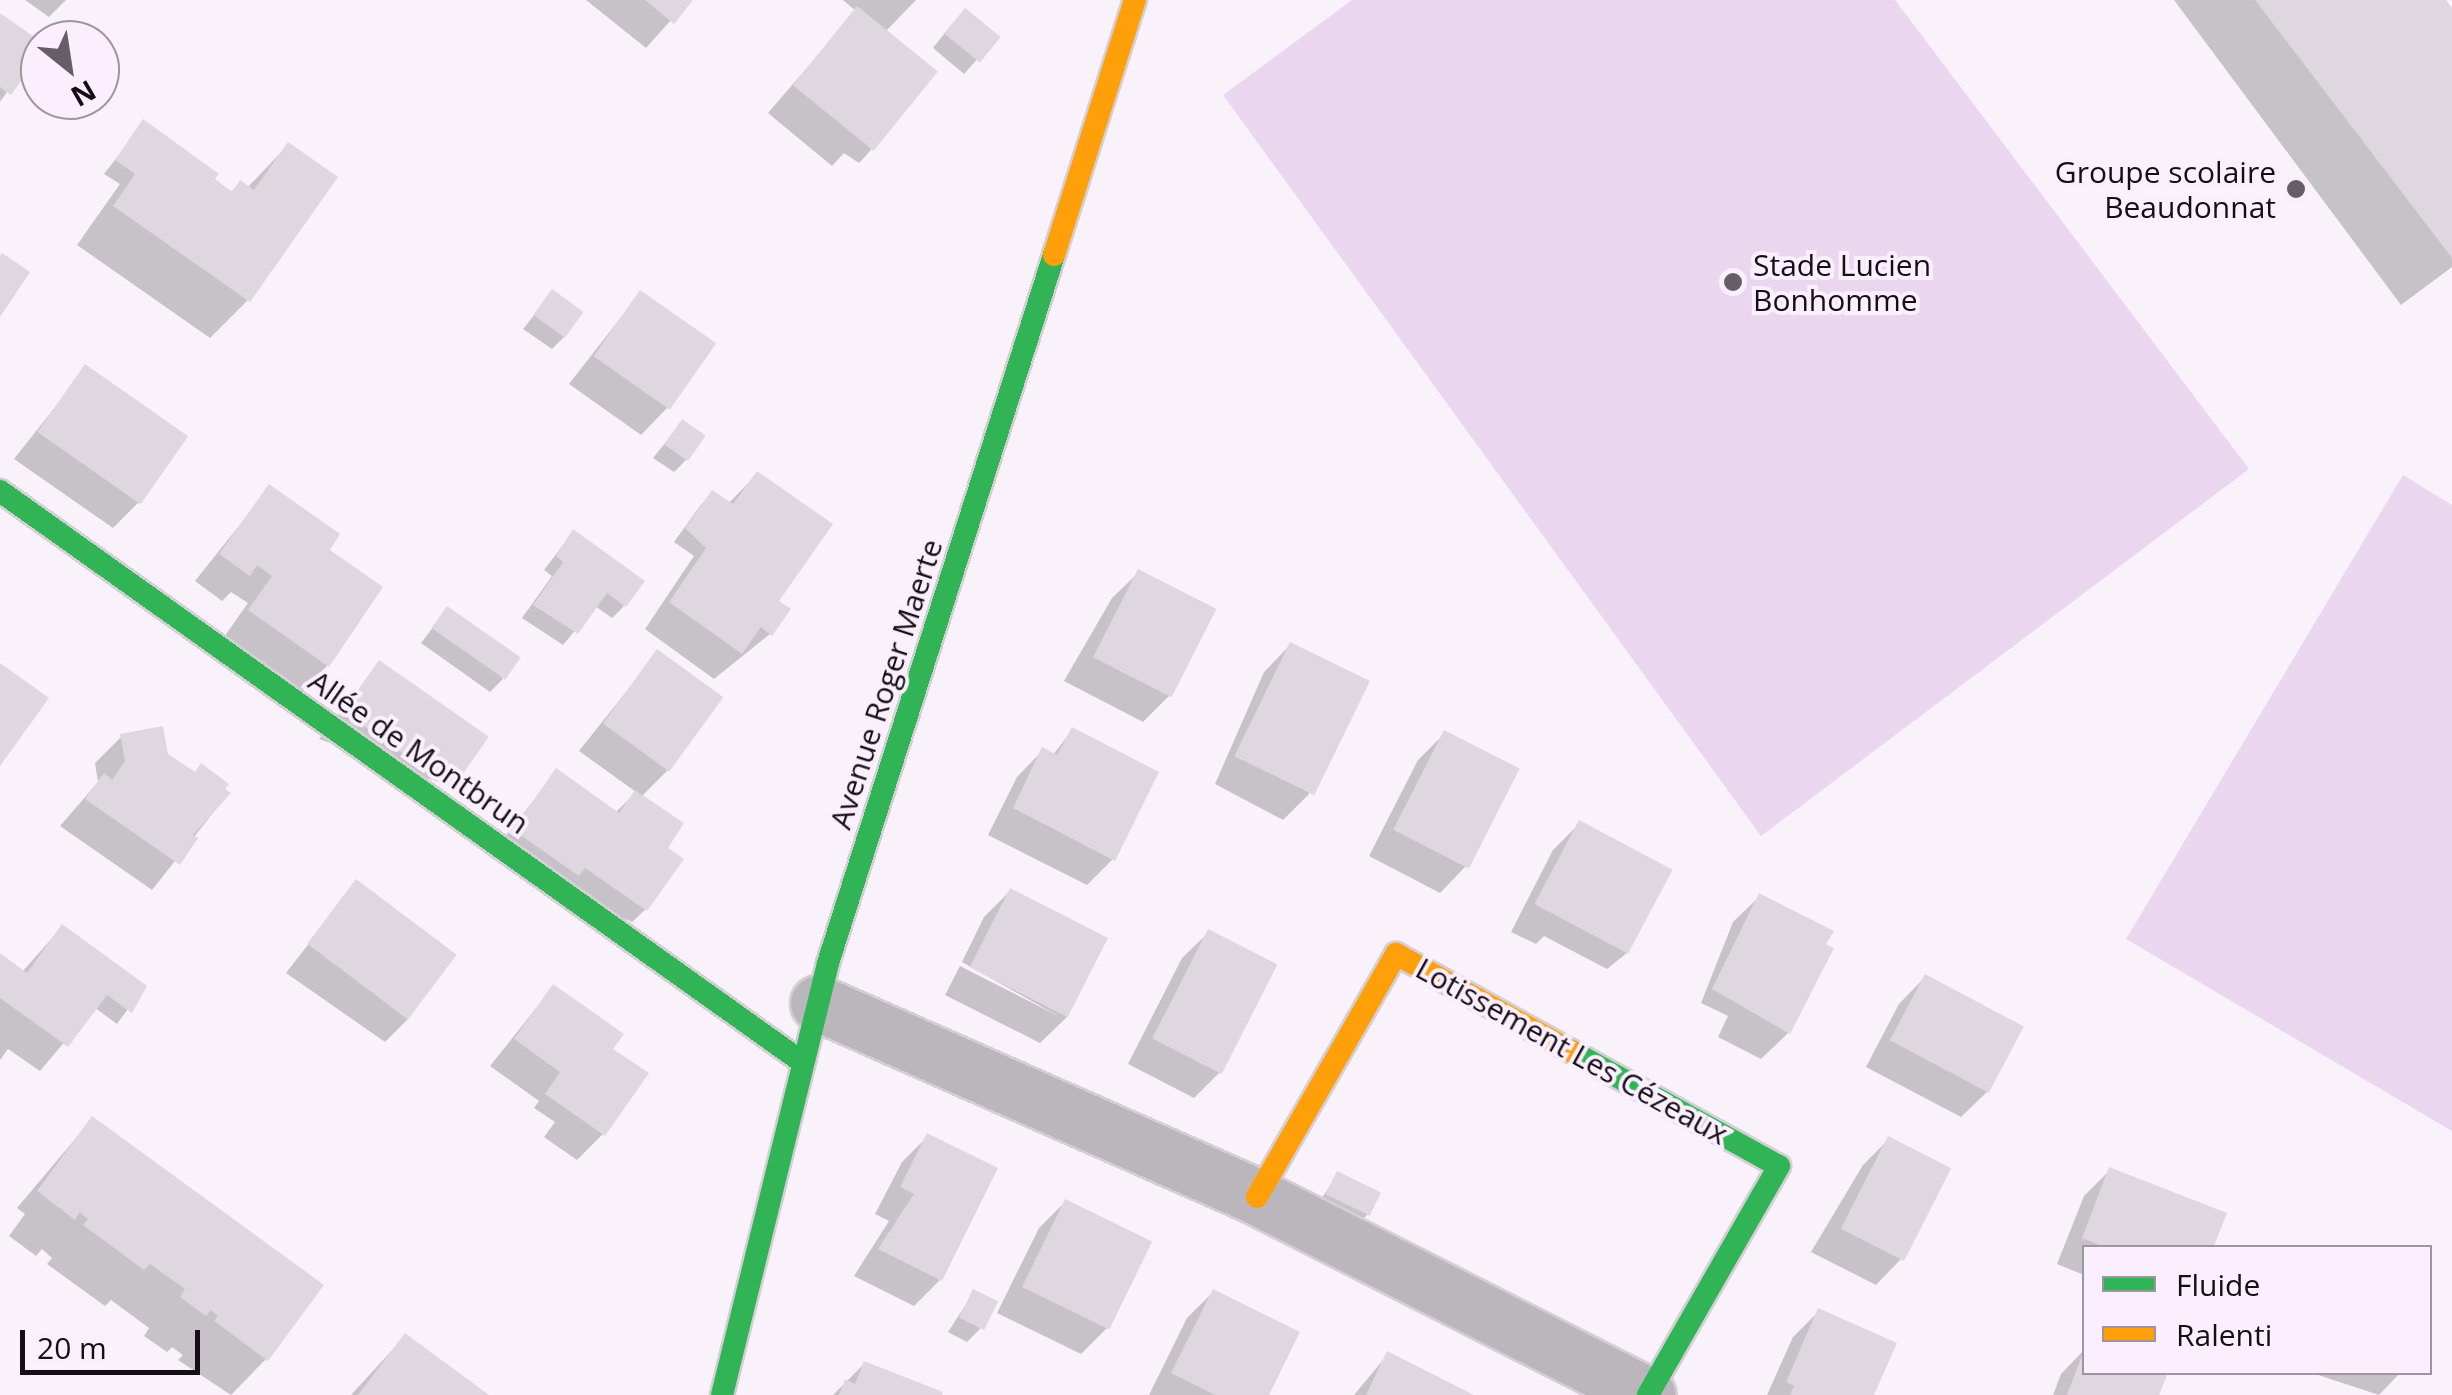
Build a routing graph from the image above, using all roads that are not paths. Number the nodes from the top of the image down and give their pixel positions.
1 (1135, 0) edge
2 (0, 491) edge
3 (818, 1003) junction
4 (802, 1062) junction
5 (1257, 1197) junction
6 (722, 1395) edge
7 (1648, 1395) edge

1 - 3 street, Avenue Roger Maerte
2 - 4 street, Allée de Montbrun
3 - 4 street, Avenue Roger Maerte
3 - 5 street
4 - 6 street, Avenue Roger Maerte
5 - 7 street, Lotissement Les Cézeaux
5 - 7 street, Lotissement Les Cézeaux

